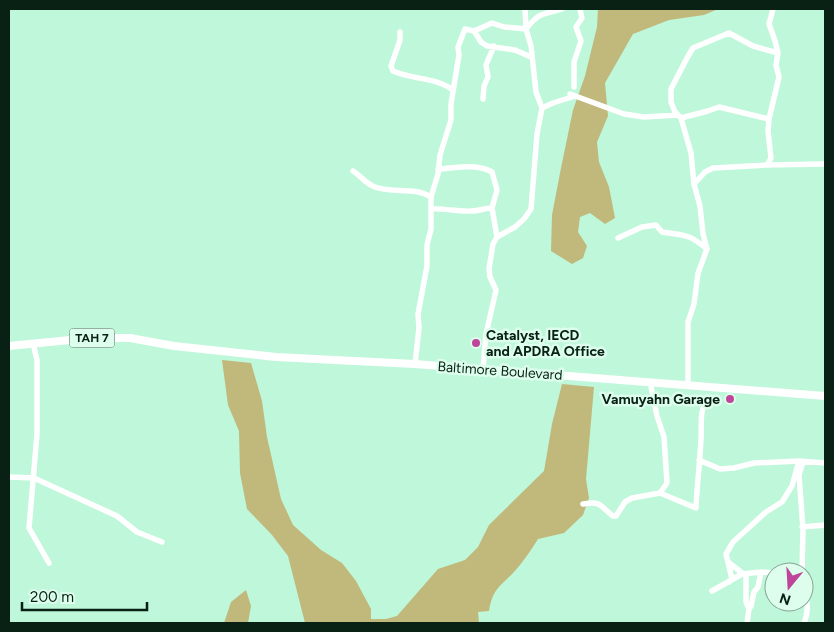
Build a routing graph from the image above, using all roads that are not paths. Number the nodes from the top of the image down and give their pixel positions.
1 (525, 9) edge
2 (562, 9) edge
3 (580, 9) edge
4 (773, 9) edge
5 (526, 29) junction
6 (474, 31) junction
7 (400, 32) dead end
8 (494, 46) junction
9 (778, 53) junction
10 (531, 57) junction
11 (574, 88) dead end
12 (453, 90) junction
13 (483, 98) dead end
14 (542, 108) junction
15 (680, 116) junction
16 (769, 119) junction
17 (825, 164) edge
18 (767, 165) junction
19 (438, 169) junction
20 (353, 171) dead end
21 (694, 184) junction
22 (431, 197) junction
23 (492, 208) junction
24 (431, 210) junction
25 (497, 237) junction
26 (618, 238) dead end
27 (707, 249) junction
28 (33, 343) junction
29 (9, 346) edge
30 (415, 364) junction
31 (483, 370) junction
32 (650, 382) junction
33 (688, 385) junction
34 (707, 396) dead end
35 (825, 396) edge
36 (699, 460) junction
37 (801, 462) junction
38 (825, 464) edge
39 (9, 477) edge
40 (34, 478) junction
41 (660, 493) junction
42 (583, 504) dead end
43 (825, 525) edge
44 (802, 526) junction
45 (162, 542) dead end
46 (728, 562) junction
47 (803, 562) edge
48 (49, 563) dead end
49 (761, 572) junction
50 (764, 572) edge
51 (742, 574) junction
52 (729, 582) junction
53 (712, 591) dead end
54 (748, 609) junction
55 (747, 623) edge

1 - 5 street
2 - 5 street
3 - 11 street
4 - 9 street
5 - 6 street
5 - 10 street
6 - 8 street
6 - 12 street
7 - 12 street
8 - 10 street
8 - 13 street
9 - 15 street
9 - 16 street
10 - 14 street
12 - 19 street
14 - 15 street
14 - 25 street
15 - 16 street
15 - 21 street
16 - 18 street
17 - 18 street
18 - 21 street
19 - 22 street
19 - 23 street
20 - 22 street
21 - 27 street
22 - 24 street
23 - 24 street
23 - 25 street
24 - 30 street
25 - 31 street
26 - 27 street
27 - 33 street
28 - 29 highway, TAH 7
28 - 30 highway, Baltimore Boulevard / TAH 7
28 - 40 street
30 - 31 highway, Baltimore Boulevard / TAH 7
31 - 32 highway, Baltimore Boulevard / TAH 7
32 - 33 highway, Baltimore Boulevard / TAH 7
32 - 41 street
33 - 35 highway, Baltimore Boulevard / TAH 7
34 - 36 street
36 - 37 street
36 - 41 street
37 - 38 street
37 - 44 street
37 - 46 street
39 - 40 street
40 - 45 street
40 - 48 street
41 - 42 street
43 - 44 street
44 - 47 street
46 - 51 street
46 - 52 street
49 - 50 street
49 - 51 street
49 - 54 street
51 - 52 street
51 - 54 street
52 - 53 street
54 - 55 street

